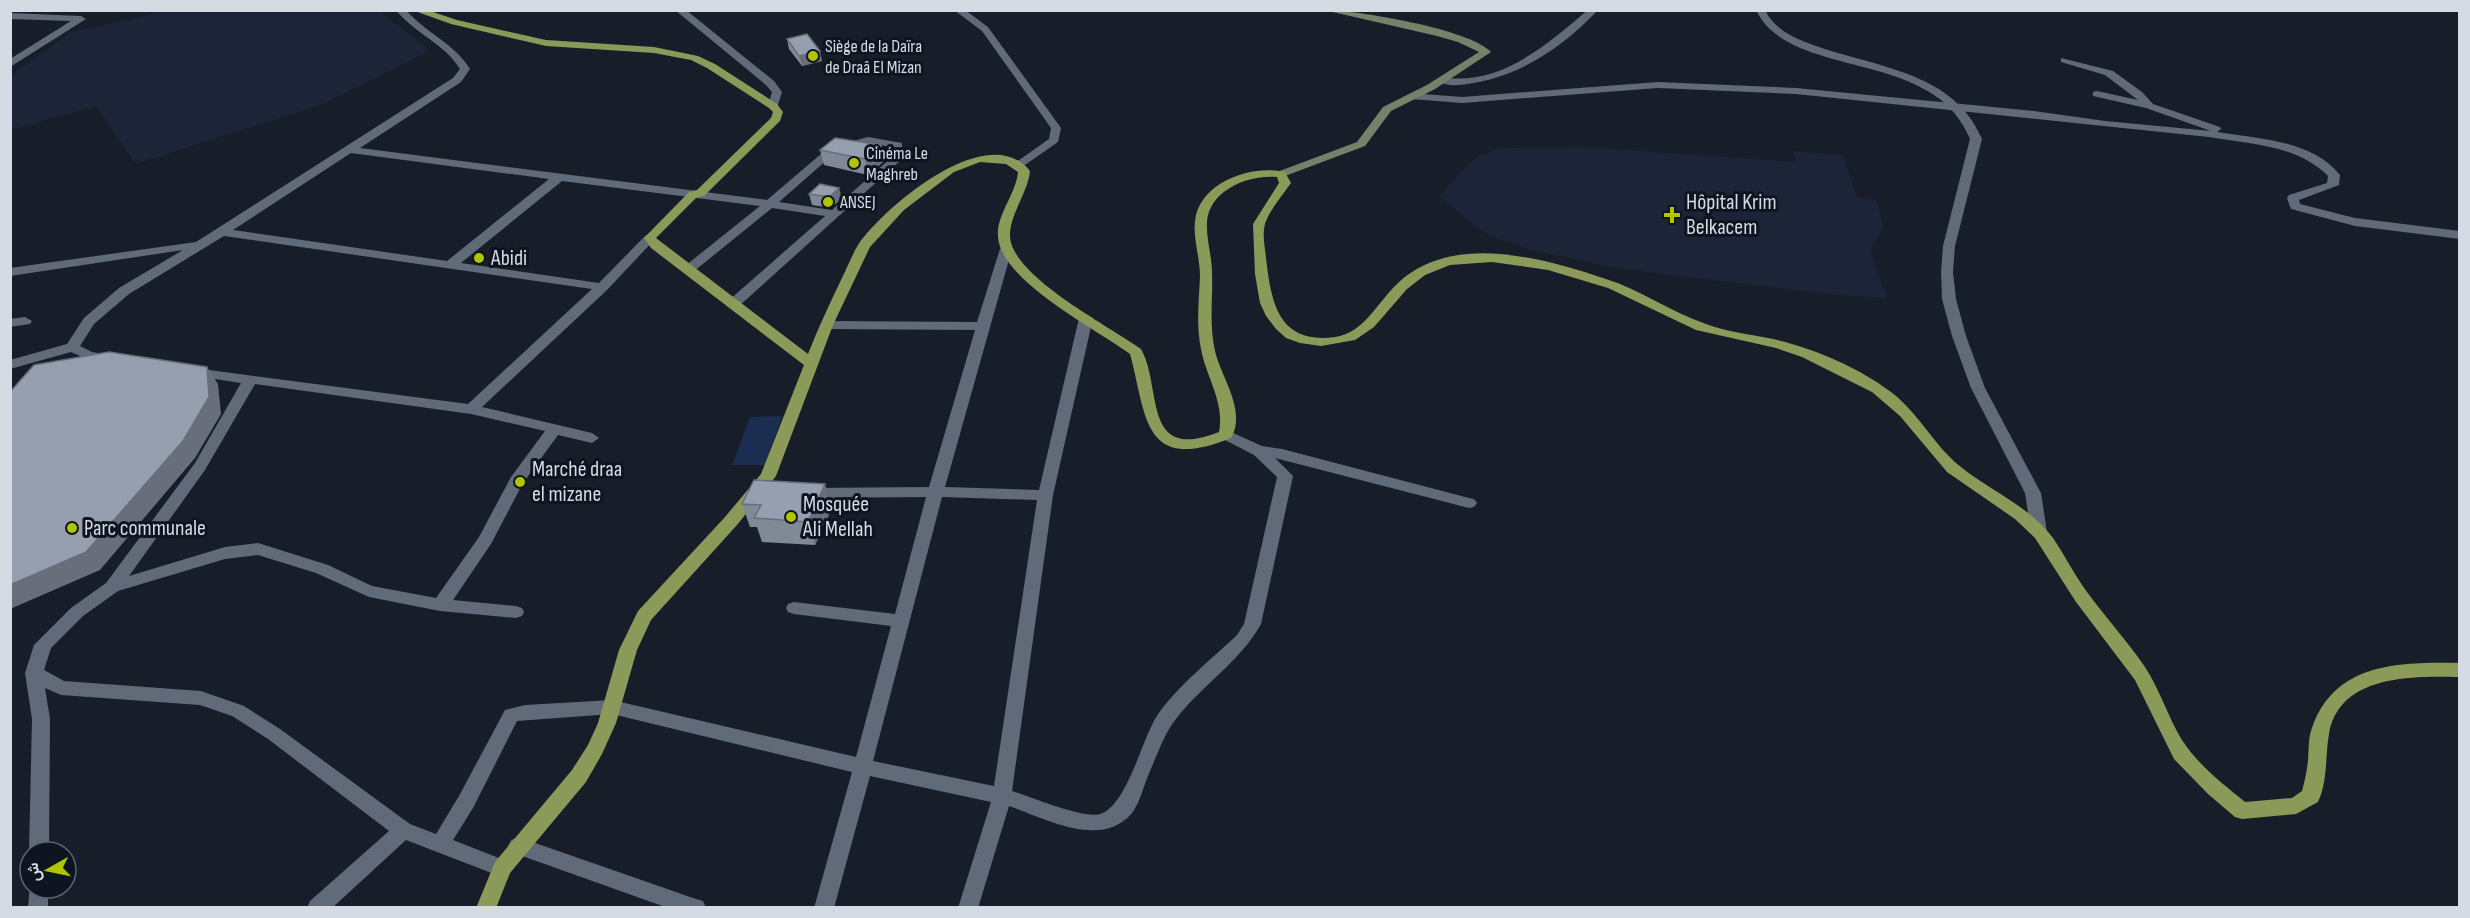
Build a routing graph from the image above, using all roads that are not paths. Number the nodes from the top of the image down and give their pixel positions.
1 (400, 10) edge
2 (416, 10) edge
3 (679, 10) edge
4 (958, 10) edge
5 (1328, 10) edge
6 (1594, 10) edge
7 (1760, 10) edge
8 (10, 16) edge
9 (2065, 60) dead end
10 (10, 64) edge
11 (1441, 80) junction
12 (2097, 94) dead end
13 (1411, 96) junction
14 (773, 106) junction
15 (1955, 106) junction
16 (2149, 106) junction
17 (2209, 134) junction
18 (350, 150) junction
19 (1018, 165) junction
20 (1281, 174) junction
21 (559, 177) junction
22 (697, 194) junction
23 (770, 204) junction
24 (835, 214) junction
25 (222, 232) junction
26 (2460, 235) edge
27 (650, 238) junction
28 (202, 244) junction
29 (1006, 249) junction
30 (450, 265) junction
31 (689, 269) junction
32 (10, 272) edge
33 (602, 287) junction
34 (733, 304) junction
35 (1086, 318) junction
36 (25, 321) dead end
37 (10, 323) edge
38 (826, 325) junction
39 (982, 326) junction
40 (72, 347) junction
41 (119, 360) edge
42 (812, 363) junction
43 (10, 365) edge
44 (176, 369) edge
45 (249, 381) junction
46 (471, 409) junction
47 (554, 429) junction
48 (1226, 435) junction
49 (592, 438) dead end
50 (1259, 451) junction
51 (759, 489) junction
52 (936, 492) junction
53 (1046, 495) junction
54 (1469, 503) dead end
55 (2039, 532) junction
56 (112, 587) junction
57 (440, 605) junction
58 (794, 608) dead end
59 (516, 612) dead end
60 (900, 621) junction
61 (2460, 670) edge
62 (34, 673) junction
63 (612, 707) junction
64 (864, 767) junction
65 (1002, 796) junction
66 (403, 830) junction
67 (39, 840) edge
68 (440, 844) junction
69 (518, 846) junction
70 (502, 868) junction
71 (317, 908) edge
72 (486, 908) edge
73 (696, 908) edge
74 (824, 908) edge
75 (968, 908) edge

1 - 18 street
2 - 14 main road
3 - 14 street
4 - 19 street
5 - 11 main road
6 - 11 street
7 - 15 street
8 - 10 street
9 - 16 street
11 - 13 main road
12 - 16 street
13 - 15 street
13 - 20 main road
14 - 22 main road
15 - 17 street
15 - 55 street
16 - 17 street
17 - 26 street
18 - 21 street
18 - 25 street
19 - 29 main road
19 - 38 main road
20 - 48 main road
20 - 55 main road
21 - 22 street
21 - 30 street
22 - 23 street
22 - 27 main road
23 - 24 street
23 - 24 street
23 - 31 street
24 - 34 street
25 - 28 street
25 - 30 street
27 - 31 main road
27 - 33 street
28 - 32 street
28 - 40 street
29 - 35 main road
29 - 39 street
30 - 33 street
31 - 34 main road
33 - 46 street
34 - 42 main road
35 - 48 main road
35 - 53 street
36 - 37 street
38 - 39 street
38 - 42 main road
39 - 52 street
40 - 41 street
40 - 43 street
42 - 51 main road
44 - 45 street
45 - 46 street
45 - 56 street
46 - 47 street
47 - 49 street
47 - 57 street
48 - 50 street
50 - 54 street
50 - 65 street
51 - 52 street
51 - 63 main road
52 - 53 street
52 - 60 street
53 - 65 street
55 - 61 main road
56 - 57 street
56 - 62 street
57 - 59 street
58 - 60 street
60 - 64 street
62 - 66 street
62 - 67 street
63 - 64 street
63 - 68 street
63 - 69 main road
64 - 65 street
64 - 74 street
65 - 75 street
66 - 68 street
66 - 71 street
68 - 70 street
69 - 70 main road
69 - 73 street
70 - 72 main road

